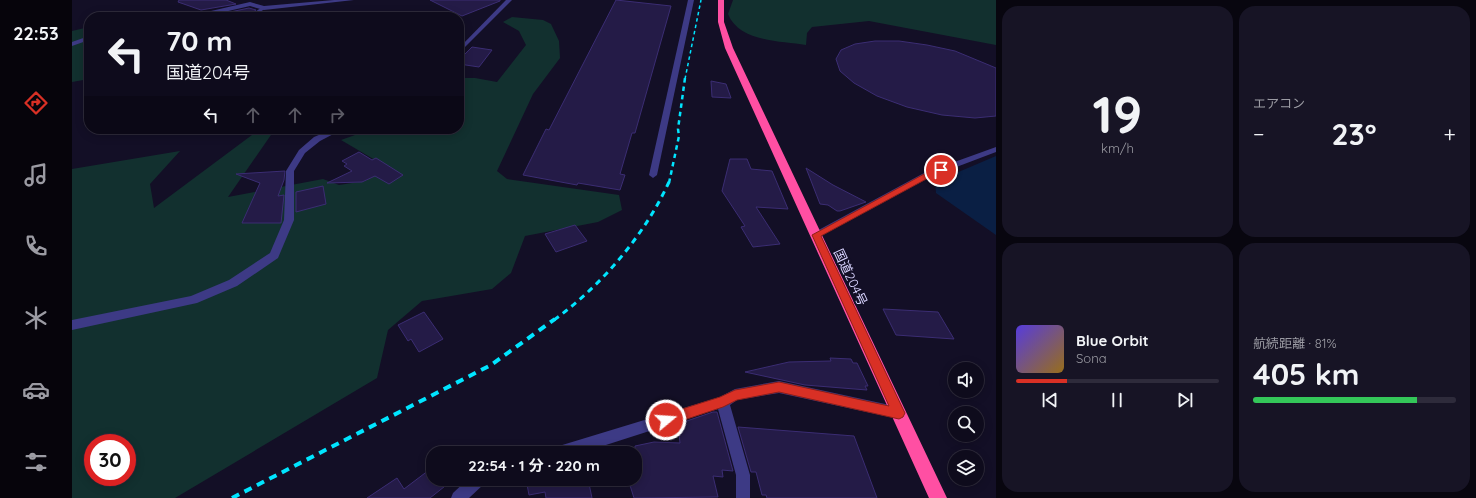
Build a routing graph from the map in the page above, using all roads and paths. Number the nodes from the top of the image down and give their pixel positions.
1 (351, 0) edge
2 (509, 0) edge
3 (691, 0) edge
4 (721, 0) edge
5 (264, 8) junction
6 (215, 12) edge
7 (258, 12) edge
8 (84, 40) edge
9 (72, 44) edge
10 (464, 46) edge
11 (328, 134) edge
12 (996, 149) edge
13 (653, 175) dead end
14 (816, 235) junction
15 (72, 325) edge
16 (723, 402) junction
17 (899, 413) junction
18 (582, 446) edge
19 (471, 486) edge
20 (458, 498) edge
21 (743, 498) edge
22 (938, 498) edge

1 - 5 street
2 - 10 street
3 - 13 street
4 - 14 highway, 国道204号
5 - 6 street
5 - 7 lane
8 - 9 street
11 - 15 street
12 - 14 street
14 - 17 highway, 国道204号
16 - 17 street
16 - 18 street
16 - 21 street
17 - 22 highway, 国道204号
19 - 20 street

